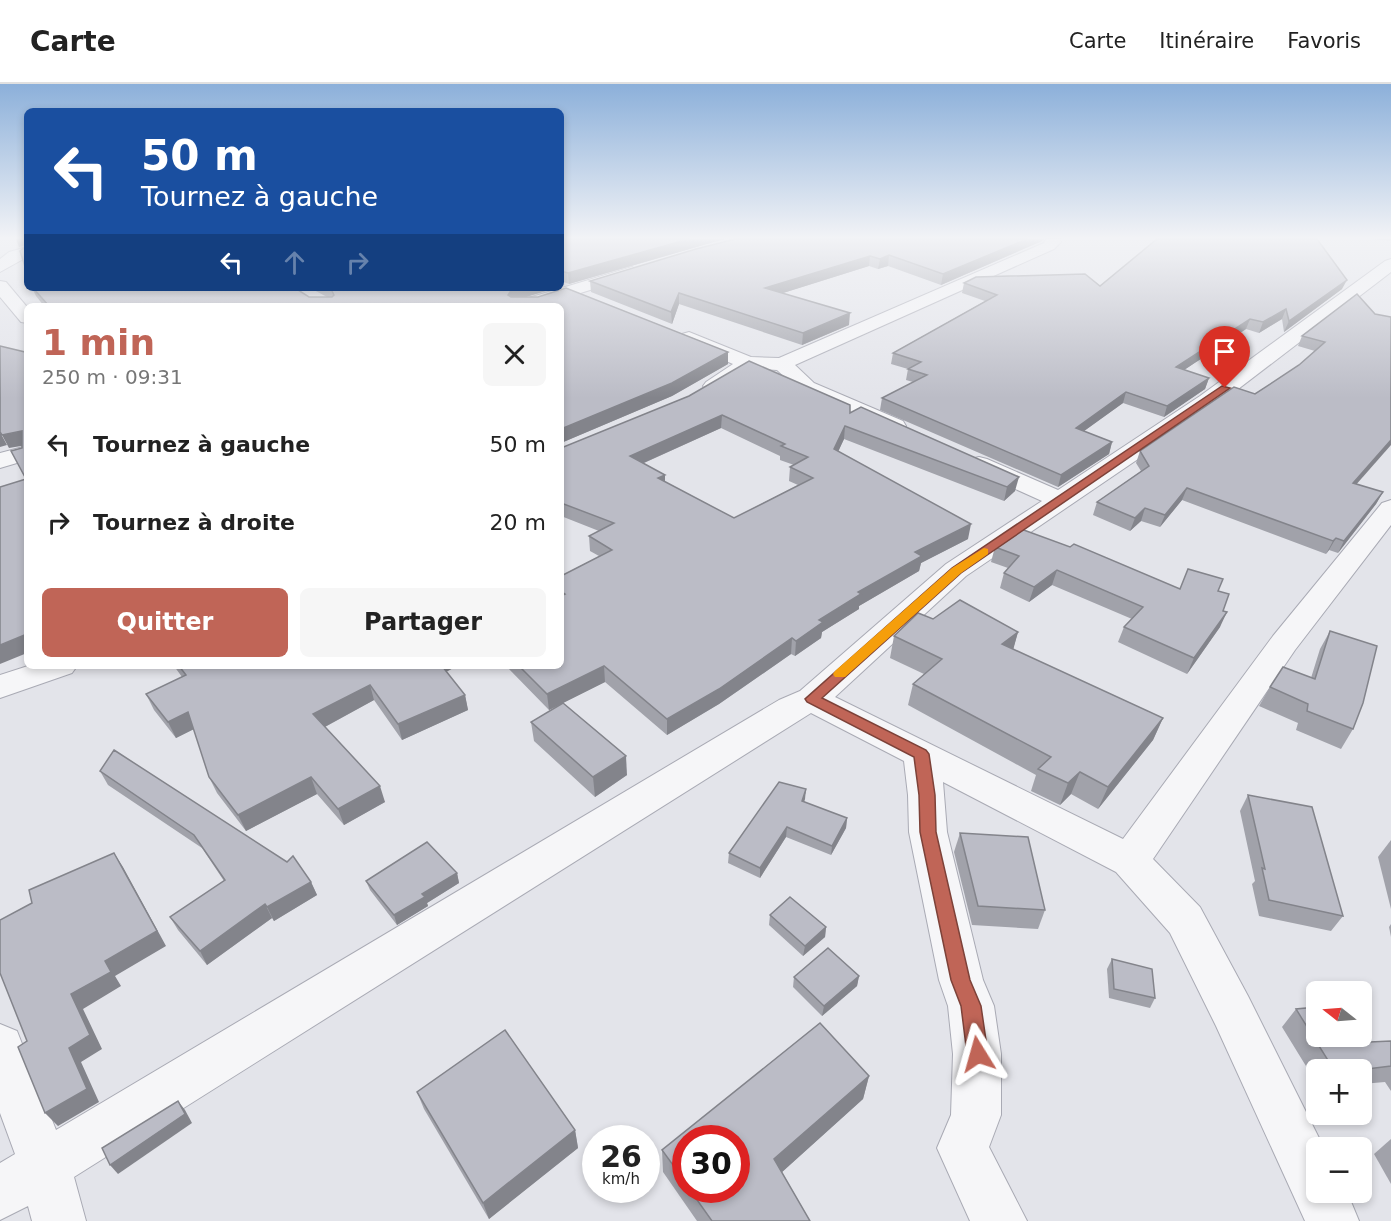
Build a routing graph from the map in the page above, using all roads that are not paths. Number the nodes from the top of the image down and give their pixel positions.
1 (5, 292) edge
2 (558, 292) edge
3 (569, 292) edge
4 (945, 292) edge
5 (1354, 292) edge
6 (529, 303) edge
7 (602, 305) edge
8 (24, 314) edge
9 (667, 330) edge
10 (748, 363) junction
11 (782, 364) junction
12 (695, 395) edge
13 (913, 434) edge
14 (955, 453) edge
15 (24, 454) edge
16 (0, 461) edge
17 (1060, 500) junction
18 (1391, 508) edge
19 (52, 669) edge
20 (0, 687) edge
21 (812, 699) junction
22 (921, 754) junction
23 (1130, 861) junction
24 (0, 1047) edge
25 (44, 1164) junction
26 (1306, 1166) edge
27 (0, 1193) edge
28 (1324, 1203) edge
29 (59, 1221) edge
30 (1000, 1221) edge
31 (1332, 1221) edge

1 - 8 street
2 - 6 street
3 - 7 street
4 - 11 street
5 - 17 street
9 - 10 street
10 - 11 street
10 - 12 street
11 - 13 street
14 - 17 street
15 - 16 street
17 - 21 street
18 - 23 street
19 - 20 street
21 - 22 street
21 - 25 street
22 - 23 street
22 - 30 street
23 - 26 street
24 - 25 street
25 - 27 street
25 - 29 street
28 - 31 street

